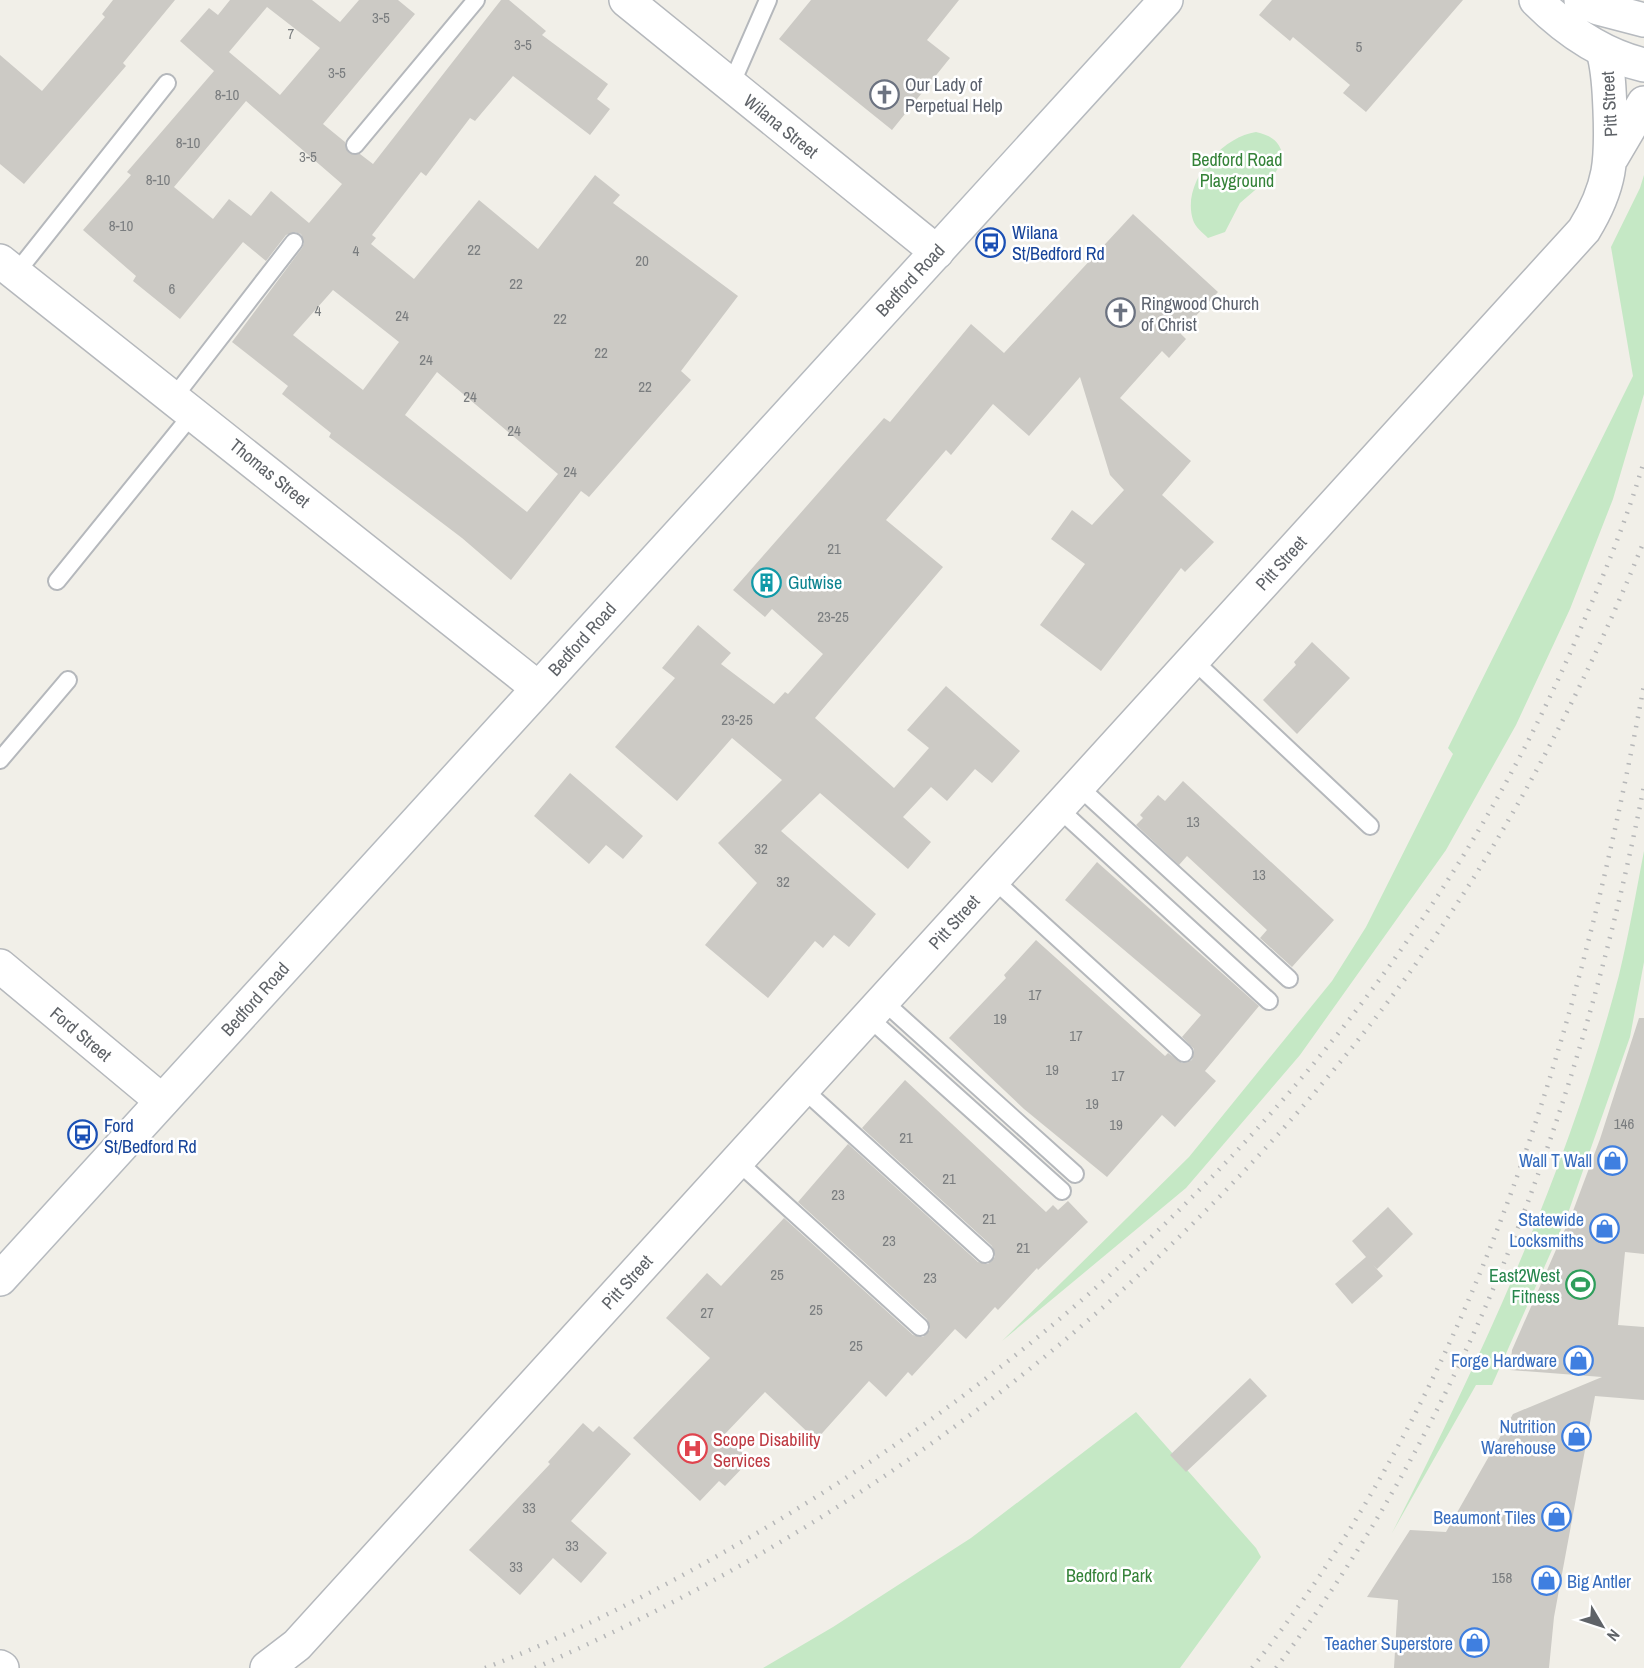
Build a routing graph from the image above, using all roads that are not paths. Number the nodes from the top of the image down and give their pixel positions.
1 (476, 0) edge
2 (626, 0) edge
3 (768, 0) edge
4 (1166, 0) edge
5 (1536, 0) edge
6 (1581, 0) edge
7 (1644, 20) edge
8 (1604, 51) junction
9 (1644, 65) edge
10 (167, 83) dead end
11 (731, 85) junction
12 (1644, 103) edge
13 (355, 145) dead end
14 (1612, 157) junction
15 (294, 242) dead end
16 (937, 252) junction
17 (8, 267) edge
18 (184, 405) junction
19 (57, 581) dead end
20 (1193, 660) junction
21 (68, 680) dead end
22 (538, 688) junction
23 (0, 760) edge
24 (1068, 797) junction
25 (1370, 826) dead end
26 (993, 879) junction
27 (0, 966) edge
28 (1289, 979) dead end
29 (1269, 1001) dead end
30 (875, 1009) junction
31 (1184, 1053) dead end
32 (803, 1089) junction
33 (162, 1101) junction
34 (737, 1161) junction
35 (1075, 1174) dead end
36 (1062, 1191) dead end
37 (985, 1254) dead end
38 (0, 1279) edge
39 (920, 1327) dead end
40 (267, 1668) edge

1 - 13 lane
2 - 11 street, Wilana Street
3 - 11 lane
4 - 16 street, Bedford Road
5 - 8 street
6 - 7 street
8 - 9 street
8 - 14 street, Pitt Street
10 - 17 lane
11 - 16 street, Wilana Street
12 - 14 street, Pitt Street
14 - 20 street, Pitt Street
15 - 18 lane
16 - 22 street, Bedford Road
17 - 18 street, Thomas Street
18 - 19 lane
18 - 22 street, Thomas Street
20 - 24 street, Pitt Street
20 - 25 lane
21 - 23 lane
22 - 33 street, Bedford Road
24 - 26 street, Pitt Street
24 - 28 lane
24 - 29 lane
26 - 30 street, Pitt Street
26 - 31 lane
27 - 33 street, Ford Street
30 - 32 street, Pitt Street
30 - 35 lane
30 - 36 lane
32 - 34 street, Pitt Street
32 - 37 lane
33 - 38 street, Bedford Road
34 - 39 lane
34 - 40 street, Pitt Street

